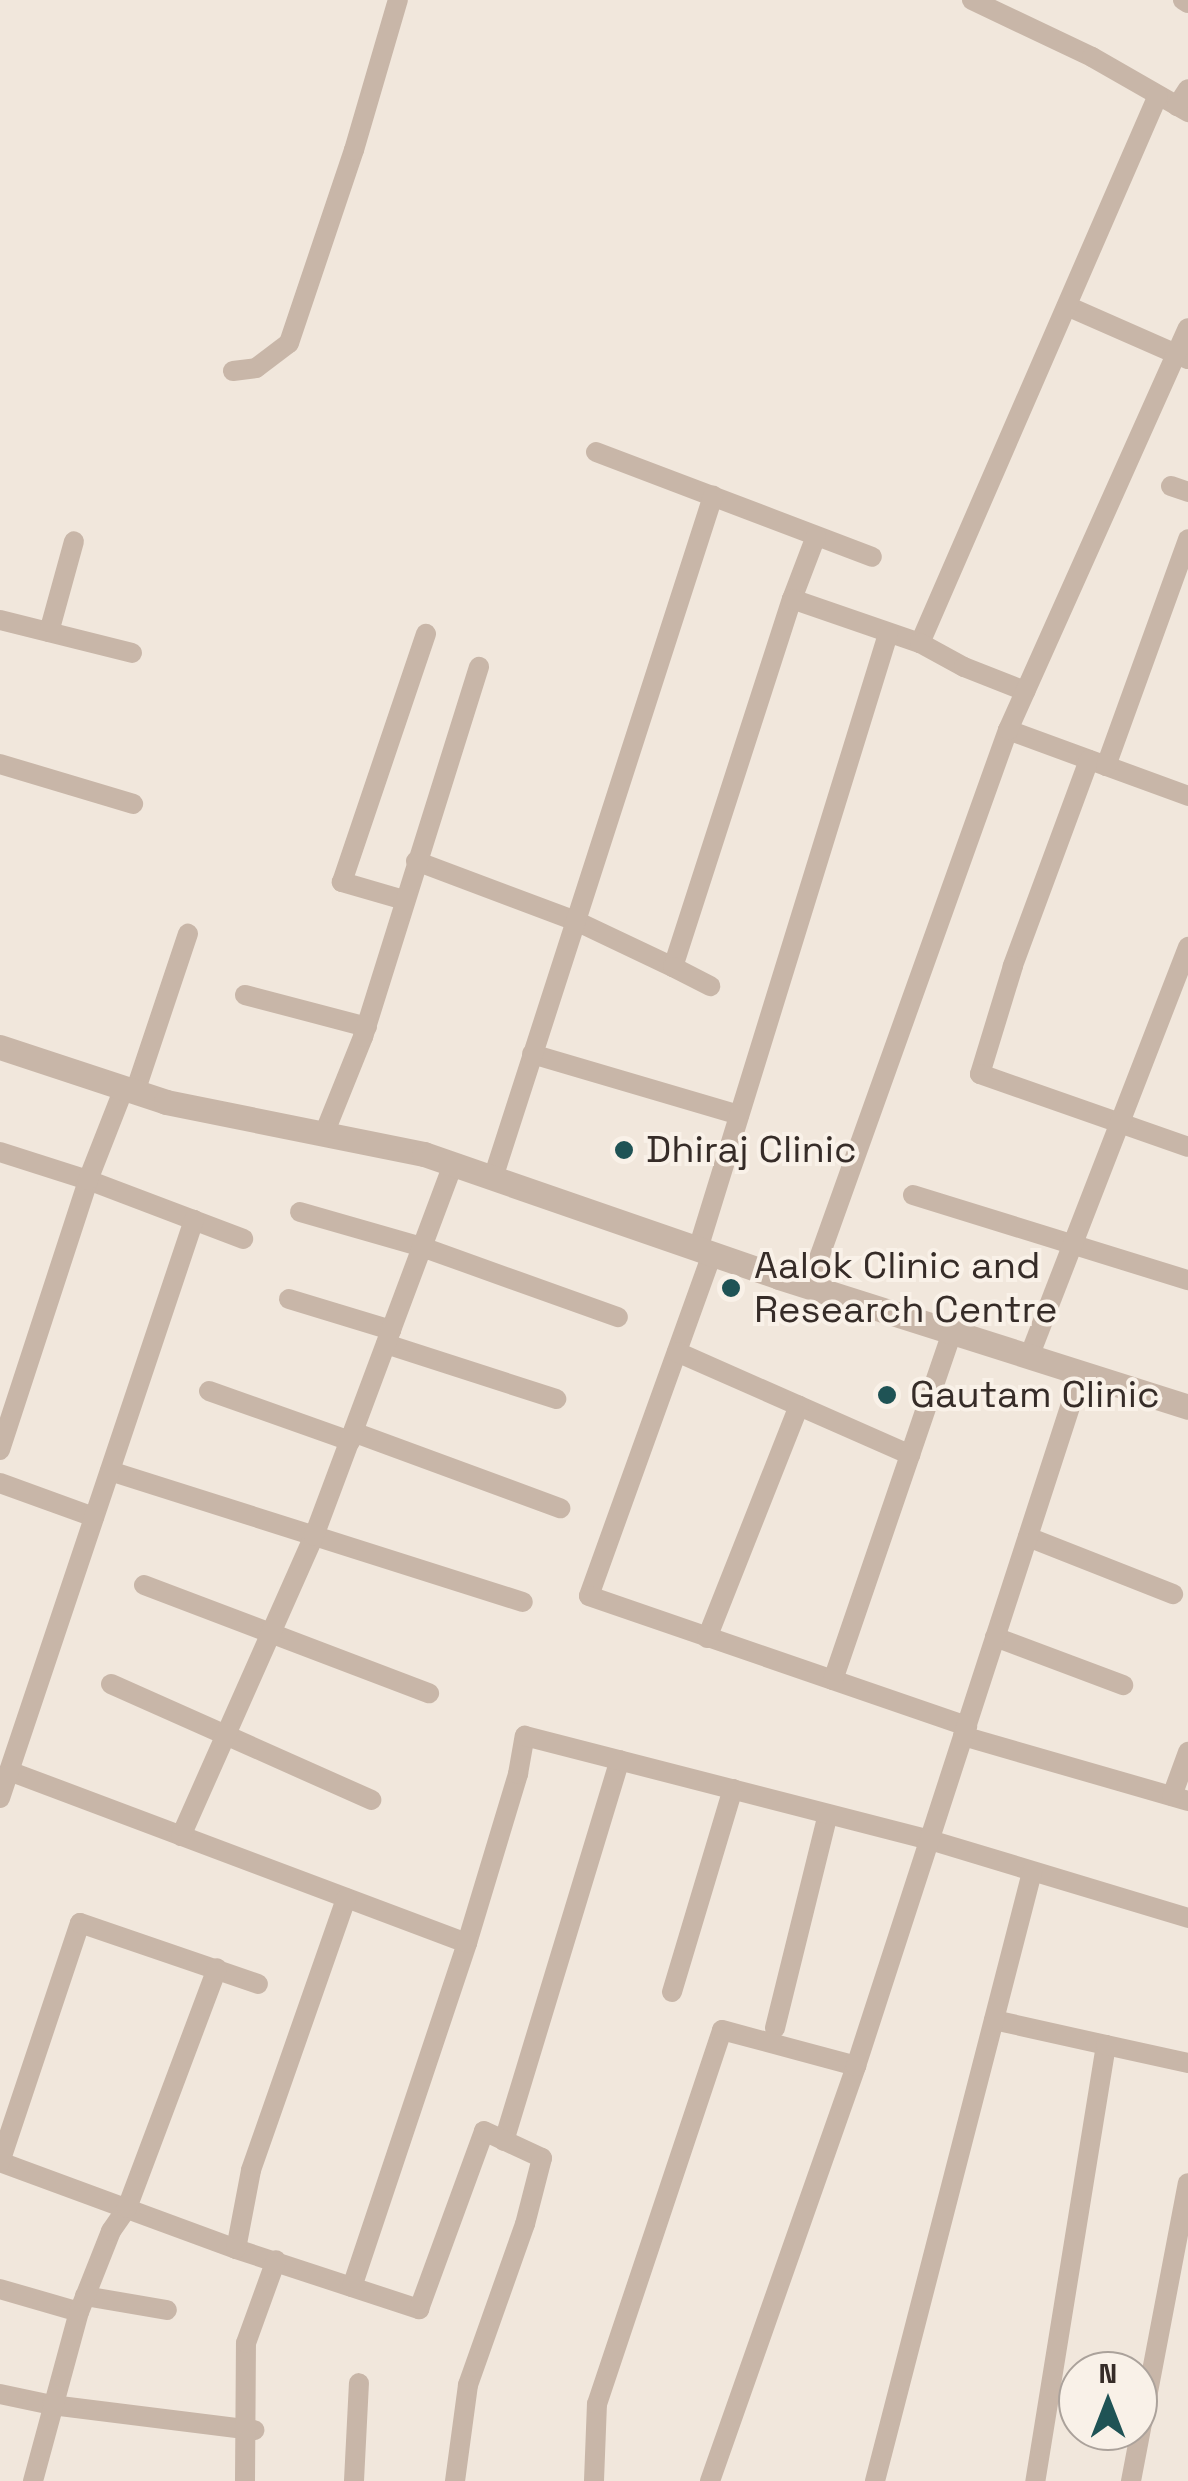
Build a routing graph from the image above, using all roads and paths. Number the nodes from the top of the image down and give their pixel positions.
1 (398, 0) edge
2 (972, 0) edge
3 (1002, 6) edge
4 (1158, 95) junction
5 (1184, 103) edge
6 (1066, 306) junction
7 (1188, 328) edge
8 (1183, 357) edge
9 (233, 371) dead end
10 (596, 452) dead end
11 (713, 496) junction
12 (816, 536) junction
13 (1188, 539) edge
14 (74, 540) dead end
15 (872, 557) dead end
16 (792, 600) junction
17 (0, 620) edge
18 (49, 632) junction
19 (426, 634) dead end
20 (888, 634) junction
21 (920, 642) junction
22 (132, 653) dead end
23 (479, 667) dead end
24 (1025, 690) junction
25 (1008, 730) junction
26 (1097, 763) junction
27 (0, 764) edge
28 (1188, 796) edge
29 (133, 804) dead end
30 (416, 861) junction
31 (404, 900) junction
32 (576, 920) junction
33 (188, 934) dead end
34 (1188, 947) edge
35 (673, 967) junction
36 (710, 986) dead end
37 (245, 995) dead end
38 (1179, 999) edge
39 (366, 1027) junction
40 (0, 1047) edge
41 (532, 1054) junction
42 (130, 1090) junction
43 (739, 1116) junction
44 (1121, 1126) junction
45 (324, 1134) junction
46 (1188, 1147) edge
47 (0, 1152) edge
48 (453, 1164) junction
49 (493, 1178) junction
50 (88, 1180) junction
51 (913, 1195) dead end
52 (300, 1212) dead end
53 (194, 1220) junction
54 (244, 1239) dead end
55 (1071, 1244) junction
56 (422, 1247) junction
57 (705, 1251) junction
58 (1188, 1280) edge
59 (808, 1286) junction
60 (289, 1299) dead end
61 (618, 1316) dead end
62 (952, 1332) junction
63 (388, 1337) junction
64 (677, 1352) junction
65 (1028, 1357) junction
66 (1081, 1373) junction
67 (208, 1391) dead end
68 (556, 1399) dead end
69 (798, 1406) junction
70 (1188, 1407) edge
71 (351, 1436) junction
72 (0, 1450) edge
73 (910, 1456) junction
74 (110, 1471) junction
75 (0, 1482) edge
76 (560, 1508) dead end
77 (94, 1517) junction
78 (314, 1536) junction
79 (1028, 1537) junction
80 (144, 1585) dead end
81 (1173, 1594) dead end
82 (523, 1602) dead end
83 (272, 1632) junction
84 (996, 1637) junction
85 (707, 1638) junction
86 (833, 1680) junction
87 (110, 1684) dead end
88 (1123, 1685) dead end
89 (428, 1693) dead end
90 (965, 1731) junction
91 (228, 1737) junction
92 (1188, 1752) edge
93 (620, 1760) junction
94 (9, 1771) junction
95 (733, 1790) junction
96 (0, 1798) edge
97 (1180, 1798) edge
98 (371, 1800) dead end
99 (828, 1814) junction
100 (181, 1836) junction
101 (930, 1840) junction
102 (1032, 1872) junction
103 (346, 1898) junction
104 (1188, 1918) edge
105 (467, 1943) junction
106 (216, 1968) junction
107 (258, 1984) dead end
108 (672, 1992) dead end
109 (994, 2020) junction
110 (774, 2028) dead end
111 (1106, 2046) junction
112 (1188, 2062) edge
113 (856, 2066) junction
114 (504, 2140) junction
115 (0, 2162) edge
116 (1188, 2184) edge
117 (127, 2208) junction
118 (236, 2250) junction
119 (276, 2260) junction
120 (352, 2287) junction
121 (0, 2288) edge
122 (82, 2304) junction
123 (167, 2310) dead end
124 (359, 2384) dead end
125 (0, 2394) edge
126 (52, 2406) junction
127 (249, 2430) junction
128 (33, 2481) edge
129 (245, 2481) edge
130 (354, 2481) edge
131 (456, 2481) edge
132 (594, 2481) edge
133 (710, 2481) edge
134 (875, 2481) edge
135 (1035, 2481) edge
136 (1131, 2481) edge

1 - 9 street
2 - 3 street
3 - 4 street
4 - 5 street
4 - 6 street
6 - 8 street
6 - 21 street
7 - 8 street
8 - 24 street
10 - 11 street
11 - 12 street
11 - 32 street
12 - 15 street
12 - 16 street
13 - 26 street
14 - 18 street
16 - 20 street
16 - 35 street
17 - 18 street
18 - 22 street
19 - 31 street
20 - 21 street
20 - 43 street
21 - 24 street
23 - 30 street
24 - 25 street
25 - 26 street
25 - 59 street
26 - 28 street
26 - 44 street
27 - 29 street
30 - 31 street
30 - 32 street
31 - 39 street
32 - 35 street
32 - 41 street
33 - 42 street
34 - 38 street
35 - 36 street
37 - 39 street
38 - 44 street
39 - 45 street
40 - 42 street
41 - 43 street
41 - 49 street
42 - 45 street
42 - 50 street
43 - 57 street
44 - 46 street
44 - 55 street
45 - 48 street
47 - 50 street
48 - 49 street
48 - 56 street
49 - 57 street
50 - 53 street
50 - 72 street
51 - 55 street
52 - 56 street
53 - 54 street
53 - 74 street
55 - 58 street
55 - 65 street
56 - 61 street
56 - 63 street
57 - 59 street
57 - 64 street
59 - 62 street
60 - 63 street
62 - 65 street
62 - 73 street
63 - 68 street
63 - 71 street
64 - 69 street
64 - 85 street
65 - 66 street
66 - 70 street
66 - 79 street
67 - 71 street
69 - 73 street
69 - 85 street
71 - 76 street
71 - 78 street
73 - 86 street
74 - 77 street
74 - 78 street
75 - 77 street
77 - 94 street
78 - 82 street
78 - 83 street
79 - 81 street
79 - 84 street
80 - 83 street
83 - 89 street
83 - 91 street
84 - 88 street
84 - 90 street
85 - 86 street
86 - 90 street
87 - 91 street
90 - 97 street
90 - 101 street
91 - 98 street
91 - 100 street
92 - 97 street
93 - 95 street
93 - 105 street
93 - 114 street
94 - 96 street
94 - 100 street
95 - 99 street
95 - 108 street
99 - 101 street
99 - 110 street
100 - 103 street
101 - 102 street
101 - 113 street
102 - 104 street
102 - 109 street
103 - 105 street
103 - 118 street
105 - 120 street
106 - 107 street
106 - 115 street
106 - 117 street
109 - 111 street
109 - 134 street
111 - 112 street
111 - 135 street
113 - 132 street
113 - 133 street
114 - 120 street
114 - 131 street
115 - 117 street
116 - 136 street
117 - 118 street
117 - 122 street
118 - 119 street
119 - 120 street
119 - 127 street
121 - 122 street
122 - 123 street
122 - 126 street
124 - 130 street
125 - 126 street
126 - 127 street
126 - 128 street
127 - 129 street

